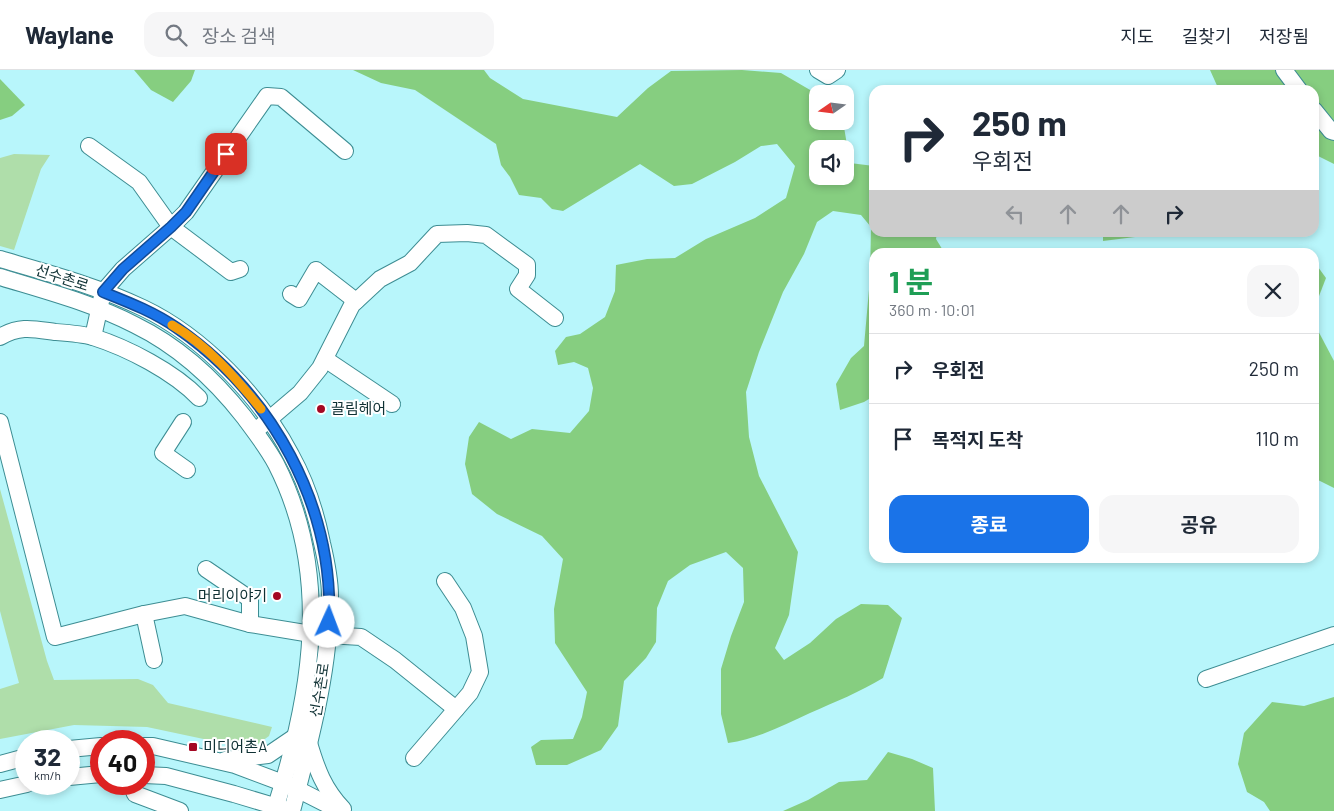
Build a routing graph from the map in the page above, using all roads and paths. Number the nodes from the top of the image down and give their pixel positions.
1 (818, 70) edge
2 (837, 70) edge
3 (1284, 70) edge
4 (1294, 85) edge
5 (1319, 117) edge
6 (1334, 132) edge
7 (90, 146) dead end
8 (345, 151) dead end
9 (171, 227) junction
10 (0, 258) edge
11 (240, 269) dead end
12 (0, 277) edge
13 (103, 292) junction
14 (291, 294) dead end
15 (356, 301) junction
16 (99, 310) junction
17 (556, 318) dead end
18 (0, 337) edge
19 (93, 337) junction
20 (325, 359) junction
21 (199, 398) dead end
22 (392, 404) dead end
23 (269, 421) junction
24 (0, 422) edge
25 (183, 422) dead end
26 (254, 431) junction
27 (187, 470) dead end
28 (206, 569) dead end
29 (445, 581) dead end
30 (144, 614) junction
31 (250, 624) junction
32 (311, 634) junction
33 (328, 635) junction
34 (1334, 635) edge
35 (154, 660) dead end
36 (1206, 679) dead end
37 (456, 709) junction
38 (303, 740) junction
39 (155, 746) edge
40 (414, 758) dead end
41 (15, 760) edge
42 (214, 761) junction
43 (0, 764) edge
44 (155, 776) edge
45 (290, 786) junction
46 (15, 787) edge
47 (0, 790) edge
48 (138, 795) edge
49 (286, 809) edge
50 (180, 811) edge
51 (340, 811) edge
52 (345, 811) edge

1 - 2 street
3 - 4 street
5 - 6 street
7 - 9 street
8 - 9 street
9 - 11 street
9 - 13 street
10 - 13 street, 선수촌로
12 - 16 street, 선수촌로
13 - 16 street
13 - 23 street, 선수촌로
14 - 15 street
15 - 17 street
15 - 20 street
16 - 19 street
16 - 26 street, 선수촌로
18 - 19 street
19 - 21 street
20 - 22 street
20 - 23 street
23 - 26 street
23 - 33 street, 선수촌로
24 - 30 street
25 - 27 street
26 - 32 street, 선수촌로
28 - 31 street
29 - 37 street
30 - 31 street
30 - 35 street
31 - 32 street
32 - 33 street
32 - 38 street, 선수촌로
33 - 37 street
33 - 38 street, 선수촌로
34 - 36 street
37 - 40 street
38 - 42 street
38 - 45 street, 선수촌로
38 - 52 street
39 - 42 street
41 - 43 street
42 - 45 street
44 - 49 street
45 - 49 street, 선수촌로
45 - 51 street
46 - 47 street
48 - 50 street

